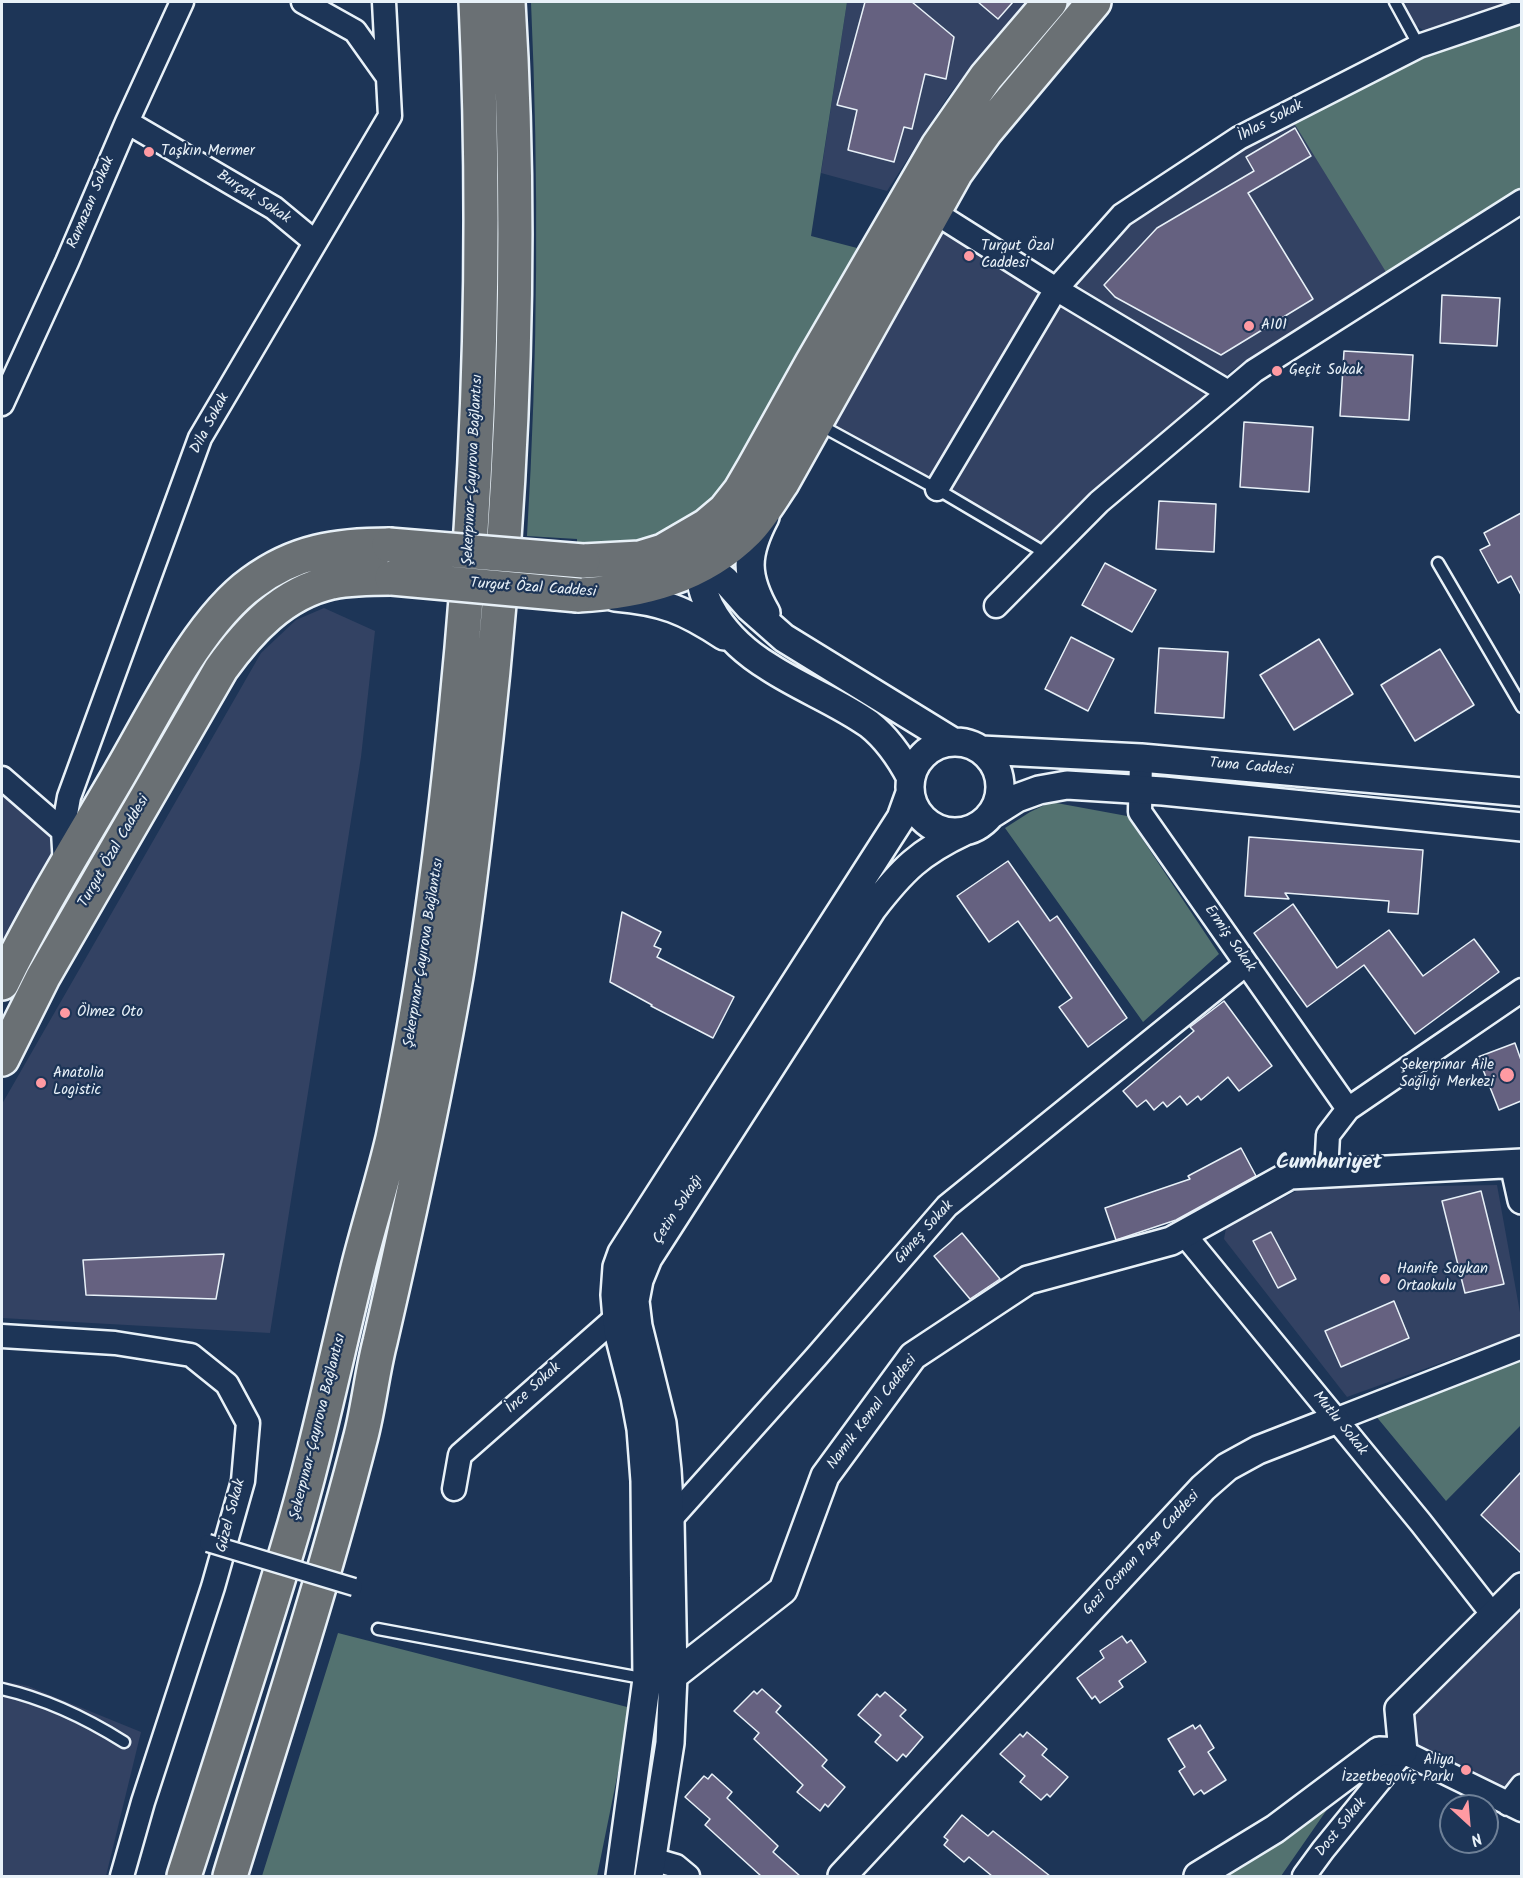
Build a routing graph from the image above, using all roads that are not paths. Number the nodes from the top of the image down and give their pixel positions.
1 (182, 2) edge
2 (303, 2) edge
3 (384, 2) edge
4 (476, 2) edge
5 (508, 2) edge
6 (1050, 2) edge
7 (1094, 2) edge
8 (1395, 2) edge
9 (1521, 11) edge
10 (1419, 46) junction
11 (387, 75) junction
12 (127, 122) junction
13 (1521, 201) edge
14 (921, 204) junction
15 (315, 242) junction
16 (1056, 289) junction
17 (1228, 392) junction
18 (2, 404) edge
19 (816, 423) junction
20 (768, 442) junction
21 (782, 483) junction
22 (937, 489) junction
23 (1047, 554) junction
24 (640, 558) junction
25 (1438, 562) dead end
26 (700, 565) junction
27 (578, 595) junction
28 (996, 606) dead end
29 (801, 647) junction
30 (755, 658) junction
31 (1521, 707) edge
32 (953, 742) junction
33 (981, 750) junction
34 (1141, 758) junction
35 (2, 778) edge
36 (910, 785) junction
37 (1141, 790) junction
38 (1521, 792) edge
39 (990, 815) junction
40 (1521, 827) edge
41 (63, 831) junction
42 (965, 831) junction
43 (65, 868) junction
44 (1246, 963) junction
45 (2, 983) edge
46 (1521, 990) edge
47 (2, 1059) edge
48 (1348, 1109) junction
49 (1517, 1164) edge
50 (1326, 1173) junction
51 (1521, 1200) edge
52 (1184, 1234) junction
53 (626, 1309) junction
54 (2, 1336) edge
55 (1521, 1347) edge
56 (1335, 1420) junction
57 (454, 1489) dead end
58 (670, 1520) junction
59 (208, 1543) dead end
60 (354, 1587) dead end
61 (1521, 1587) edge
62 (1493, 1615) junction
63 (378, 1629) dead end
64 (660, 1678) junction
65 (2, 1689) edge
66 (124, 1742) dead end
67 (1403, 1752) junction
68 (1521, 1786) edge
69 (1515, 1807) edge
70 (651, 1868) edge
71 (122, 1876) edge
72 (184, 1876) edge
73 (230, 1876) edge
74 (620, 1876) edge
75 (688, 1876) edge
76 (842, 1876) edge
77 (1198, 1876) edge
78 (1304, 1876) edge

1 - 12 street, Ramazan Sokak
2 - 11 street
3 - 11 street, Dila Sokak
4 - 72 main road, Şekerpınar-Çayırova Bağlantısı
5 - 73 main road, Şekerpınar-Çayırova Bağlantısı
6 - 14 main road, Turgut Özal Caddesi
7 - 14 main road, Turgut Özal Caddesi
8 - 10 lane
9 - 10 street, İhlas Sokak
10 - 16 street, İhlas Sokak
11 - 15 street, Dila Sokak
12 - 15 street, Burçak Sokak
12 - 18 street, Ramazan Sokak
13 - 17 street
14 - 16 street
14 - 19 main road, Turgut Özal Caddesi
14 - 20 main road, Turgut Özal Caddesi
15 - 41 street, Dila Sokak
16 - 17 street
16 - 22 street, İhlas Sokak
17 - 23 street
19 - 21 main road, Turgut Özal Caddesi
19 - 22 lane
20 - 24 main road, Turgut Özal Caddesi
20 - 26 street
21 - 26 main road, Turgut Özal Caddesi
21 - 29 street
22 - 23 lane
23 - 28 street
24 - 26 street
24 - 43 main road, Turgut Özal Caddesi, bridge
25 - 31 lane
26 - 27 main road, Turgut Özal Caddesi
26 - 29 street
26 - 30 street
27 - 30 street
27 - 47 main road, Turgut Özal Caddesi, bridge
29 - 32 street
30 - 36 street
32 - 33 street
32 - 36 street
33 - 34 street, Tuna Caddesi
33 - 39 street
34 - 37 street, Ermiş Sokak
34 - 38 street, Tuna Caddesi
35 - 41 street
36 - 42 street
36 - 53 street
37 - 39 street, Tuna Caddesi
37 - 40 street, Tuna Caddesi
37 - 44 street, Ermiş Sokak
39 - 42 street
41 - 43 street, Dila Sokak
42 - 53 street, Çetin Sokağı
43 - 45 main road, Turgut Özal Caddesi
44 - 48 street, Ermiş Sokak
44 - 58 street, Güneş Sokak
46 - 48 street
48 - 50 street
49 - 50 street, Namık Kemal Caddesi
49 - 51 street
50 - 52 street, Namık Kemal Caddesi
52 - 56 street, Mutlu Sokak
52 - 64 street, Namık Kemal Caddesi
53 - 57 street, İnce Sokak
53 - 58 street, Çetin Sokağı
53 - 64 street
54 - 71 street, Güzel Sokak
55 - 56 street, Gazi Osman Paşa Caddesi
56 - 62 street, Mutlu Sokak
56 - 76 street, Gazi Osman Paşa Caddesi
58 - 64 street, Çetin Sokağı
59 - 60 street, bridge
61 - 62 street
62 - 67 street
63 - 64 lane
64 - 70 street
64 - 74 street
65 - 66 lane
67 - 69 street
67 - 77 street
67 - 78 street, Dost Sokak
68 - 69 street
70 - 75 street

